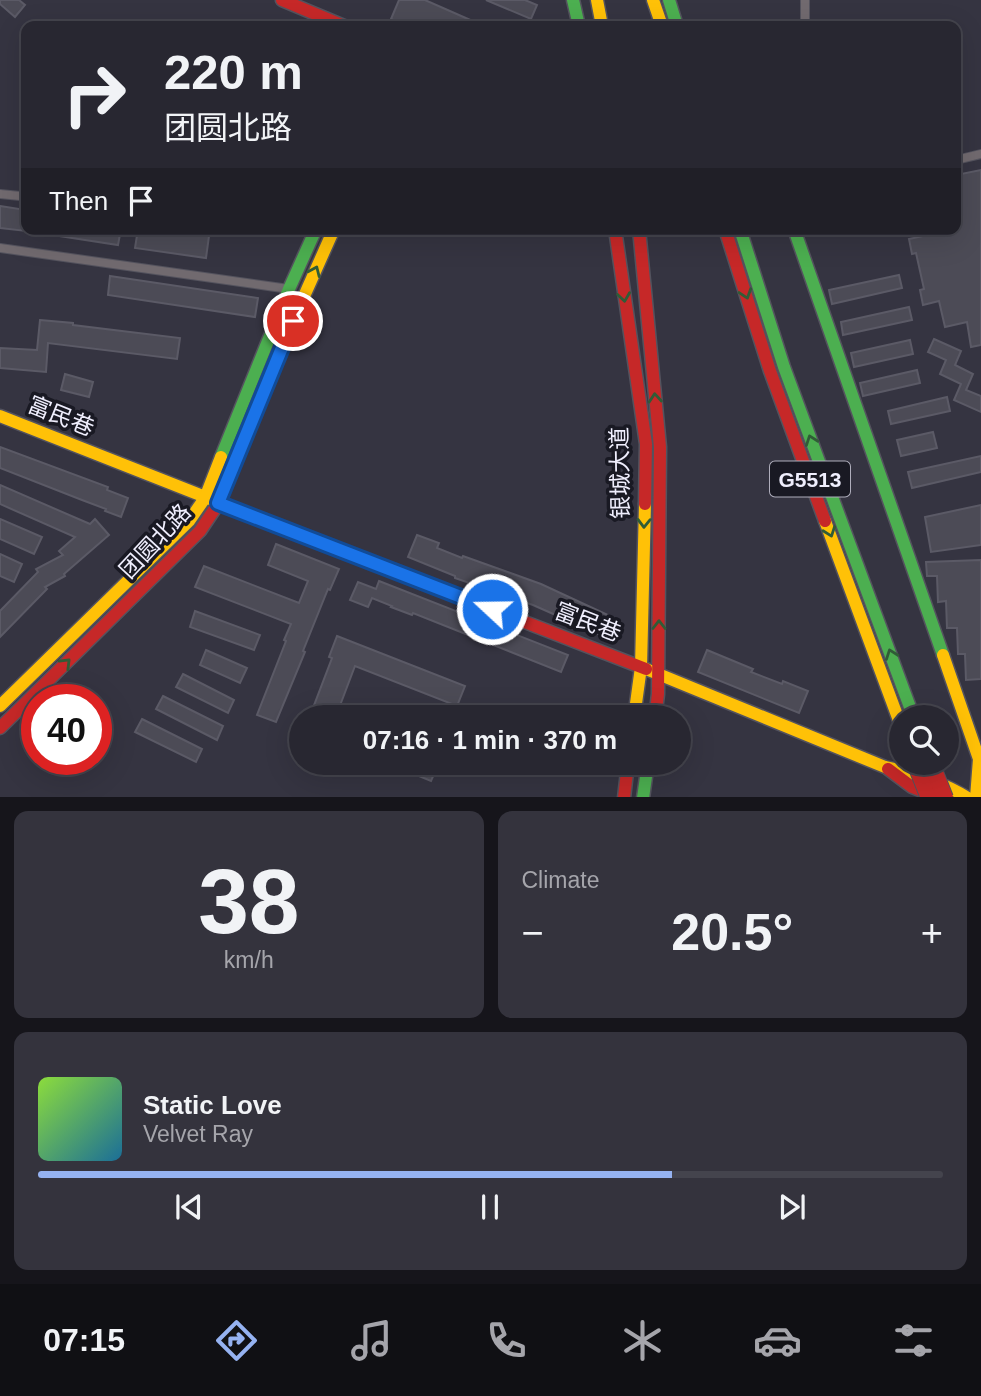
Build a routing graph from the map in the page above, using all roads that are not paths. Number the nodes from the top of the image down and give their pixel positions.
1 (282, 0) edge
2 (573, 0) edge
3 (597, 0) edge
4 (653, 0) edge
5 (669, 0) edge
6 (805, 0) edge
7 (332, 21) edge
8 (578, 21) edge
9 (602, 21) edge
10 (660, 21) edge
11 (675, 21) edge
12 (805, 21) edge
13 (981, 154) edge
14 (961, 159) edge
15 (0, 194) edge
16 (21, 196) edge
17 (313, 235) edge
18 (331, 235) edge
19 (616, 235) edge
20 (640, 235) edge
21 (727, 235) edge
22 (742, 235) edge
23 (796, 235) edge
24 (0, 248) edge
25 (289, 289) junction
26 (0, 416) edge
27 (211, 501) junction
28 (640, 667) junction
29 (659, 675) junction
30 (636, 705) edge
31 (657, 705) edge
32 (893, 705) edge
33 (909, 705) edge
34 (0, 706) edge
35 (0, 728) edge
36 (885, 767) junction
37 (627, 775) edge
38 (646, 775) edge
39 (920, 775) edge
40 (936, 775) edge
41 (624, 797) edge
42 (643, 797) edge
43 (929, 797) edge
44 (943, 797) edge
45 (968, 797) edge
46 (976, 797) edge

1 - 7 main road
2 - 8 main road
3 - 9 main road
4 - 10 main road
5 - 11 main road
6 - 12 street
13 - 14 street
15 - 16 street
17 - 25 main road, 团圆北路
27 -> 18 main road, 团圆北路
19 -> 28 main road, 银城大道
29 -> 20 main road, 银城大道
21 -> 32 main road, G5513
33 -> 22 main road, G5513
23 - 46 main road
24 - 25 street
25 - 27 main road, 团圆北路
26 - 27 main road, 富民巷
27 - 28 main road, 富民巷
27 - 34 main road, 团圆北路
35 -> 27 main road, 团圆北路
28 - 29 main road, 富民巷
28 - 30 main road, 银城大道
29 - 31 main road, 银城大道
29 - 36 main road, 富民巷
36 - 44 main road
36 - 45 main road
37 - 41 main road
38 - 42 main road
39 - 43 main road, bridge
40 - 44 main road, bridge

